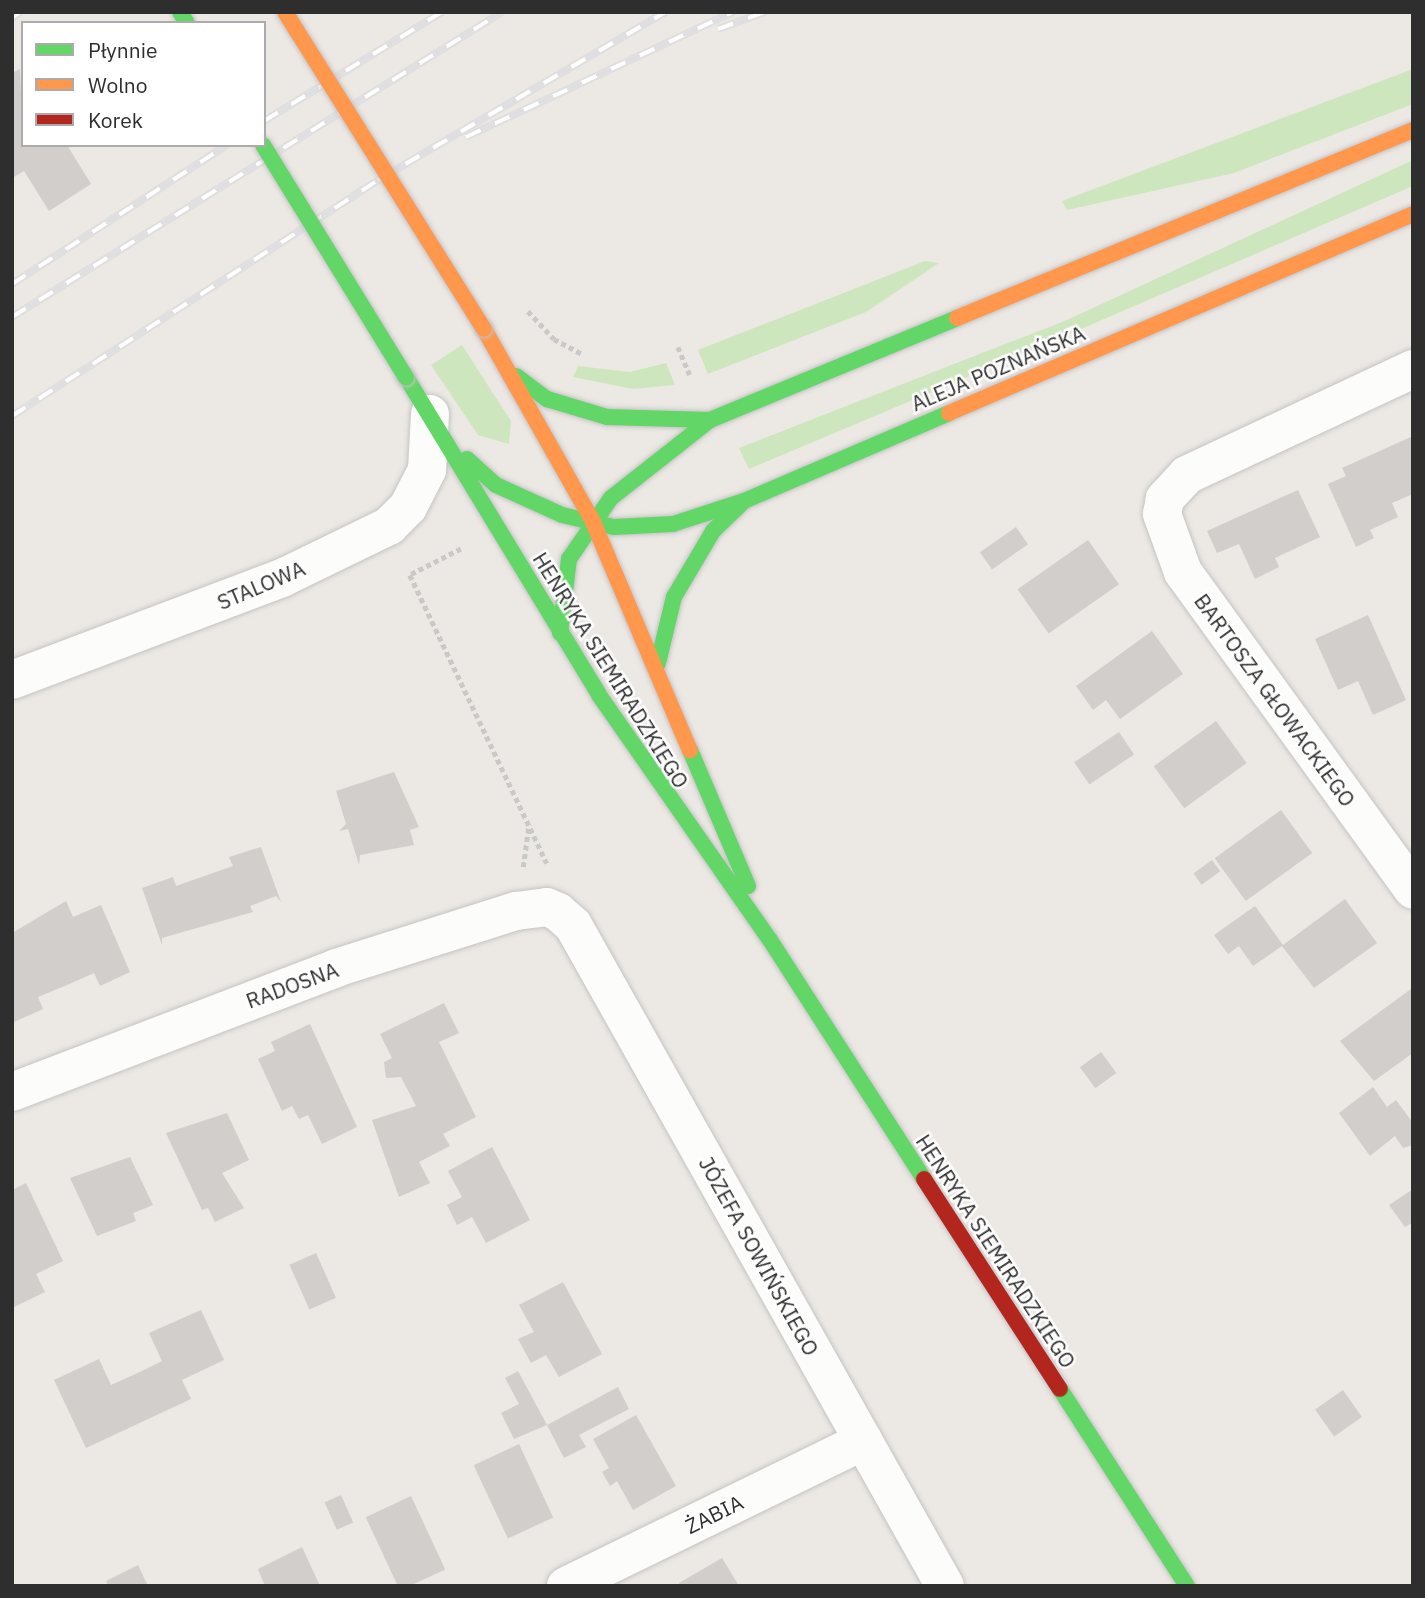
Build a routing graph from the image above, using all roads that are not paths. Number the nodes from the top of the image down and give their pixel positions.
1 (285, 12) edge
2 (1413, 130) edge
3 (264, 147) edge
4 (1413, 214) edge
5 (1413, 369) edge
6 (509, 371) junction
7 (430, 414) junction
8 (710, 420) junction
9 (744, 501) junction
10 (593, 522) junction
11 (560, 633) junction
12 (658, 663) junction
13 (12, 680) edge
14 (1413, 890) edge
15 (573, 925) joint
16 (770, 940) junction
17 (12, 1092) edge
18 (863, 1441) junction
19 (566, 1586) edge
20 (945, 1586) edge
21 (1187, 1586) edge

1 - 6 main road, HENRYKA SIEMIRADZKIEGO, bridge
2 - 8 main road
3 - 7 main road, bridge
4 - 9 main road, ALEJA POZNAŃSKA
5 - 14 street, BARTOSZA GŁOWACKIEGO
6 - 8 main road
6 - 10 main road, HENRYKA SIEMIRADZKIEGO
7 - 10 main road, ALEJA POZNAŃSKA
7 - 11 main road, HENRYKA SIEMIRADZKIEGO
7 - 13 street, STALOWA
8 - 10 main road
9 - 10 main road, ALEJA POZNAŃSKA
9 - 12 main road, HENRYKA SIEMIRADZKIEGO
10 - 11 main road
10 - 12 main road, HENRYKA SIEMIRADZKIEGO
11 - 16 main road, HENRYKA SIEMIRADZKIEGO
12 - 16 main road, HENRYKA SIEMIRADZKIEGO
15 - 17 street, RADOSNA
15 - 18 street, JÓZEFA SOWIŃSKIEGO
16 - 21 main road, HENRYKA SIEMIRADZKIEGO
18 - 19 street, ŻABIA
18 - 20 street, JÓZEFA SOWIŃSKIEGO

